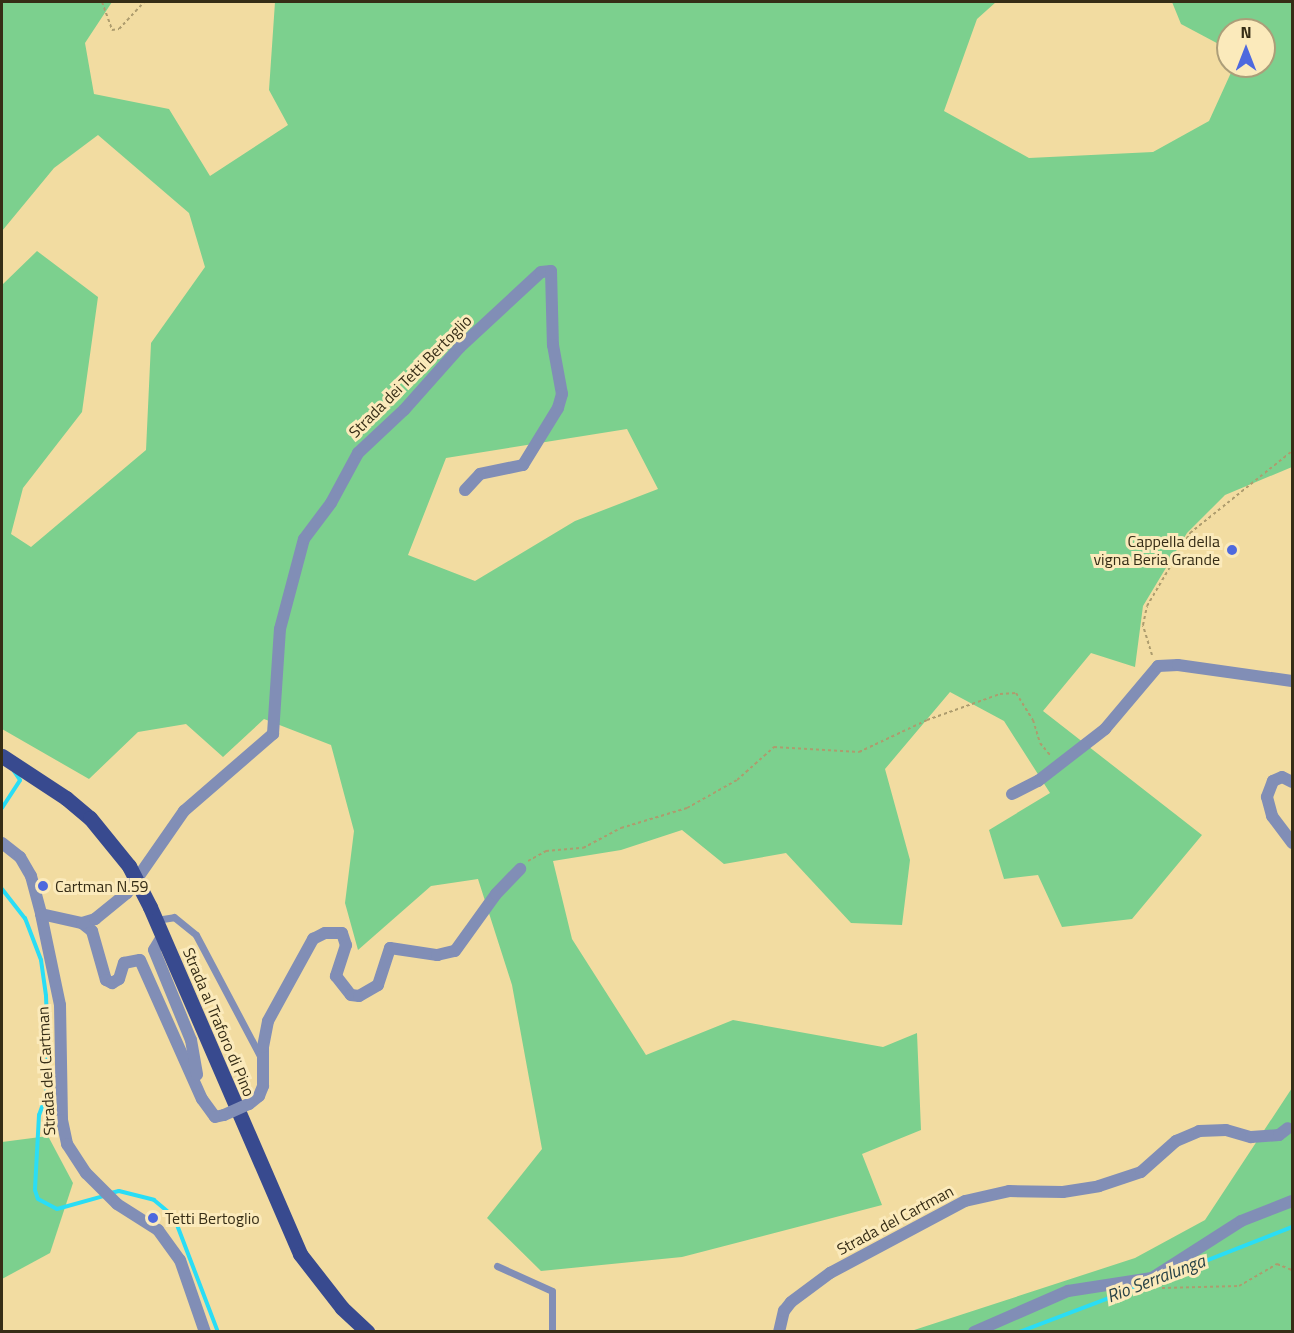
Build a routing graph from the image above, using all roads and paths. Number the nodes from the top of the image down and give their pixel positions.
1 (102, 2) edge
2 (144, 2) edge
3 (1293, 451) edge
4 (465, 490) dead end
5 (1158, 666) junction
6 (1293, 681) edge
7 (2, 756) edge
8 (1067, 759) junction
9 (1293, 782) edge
10 (1012, 794) dead end
11 (2, 843) edge
12 (1293, 843) edge
13 (520, 869) joint
14 (41, 914) junction
15 (153, 914) junction
16 (82, 923) junction
17 (163, 935) junction
18 (263, 1062) junction
19 (202, 1099) junction
20 (1291, 1124) edge
21 (1293, 1201) edge
22 (497, 1266) dead end
23 (1293, 1270) edge
24 (1158, 1288) dead end
25 (205, 1332) edge
26 (368, 1332) edge
27 (552, 1332) edge
28 (779, 1332) edge
29 (974, 1332) edge

1 - 2 path
3 - 5 path
4 - 16 street, Strada dei Tetti Bertoglio
5 - 6 street
5 - 8 street
7 - 15 main road, Strada al Traforo di Pino, bridge
8 - 10 street
8 - 13 path
9 - 12 street
11 - 14 street, Strada del Cartman
13 - 18 street
14 - 16 street
14 - 25 street, Strada del Cartman
15 - 17 main road, Strada al Traforo di Pino
15 - 18 lane
16 - 19 street
17 - 19 street
17 - 26 main road, Strada al Traforo di Pino
18 - 19 street, bridge
20 - 28 street, Strada del Cartman
21 - 29 street
22 - 27 lane
23 - 24 path

